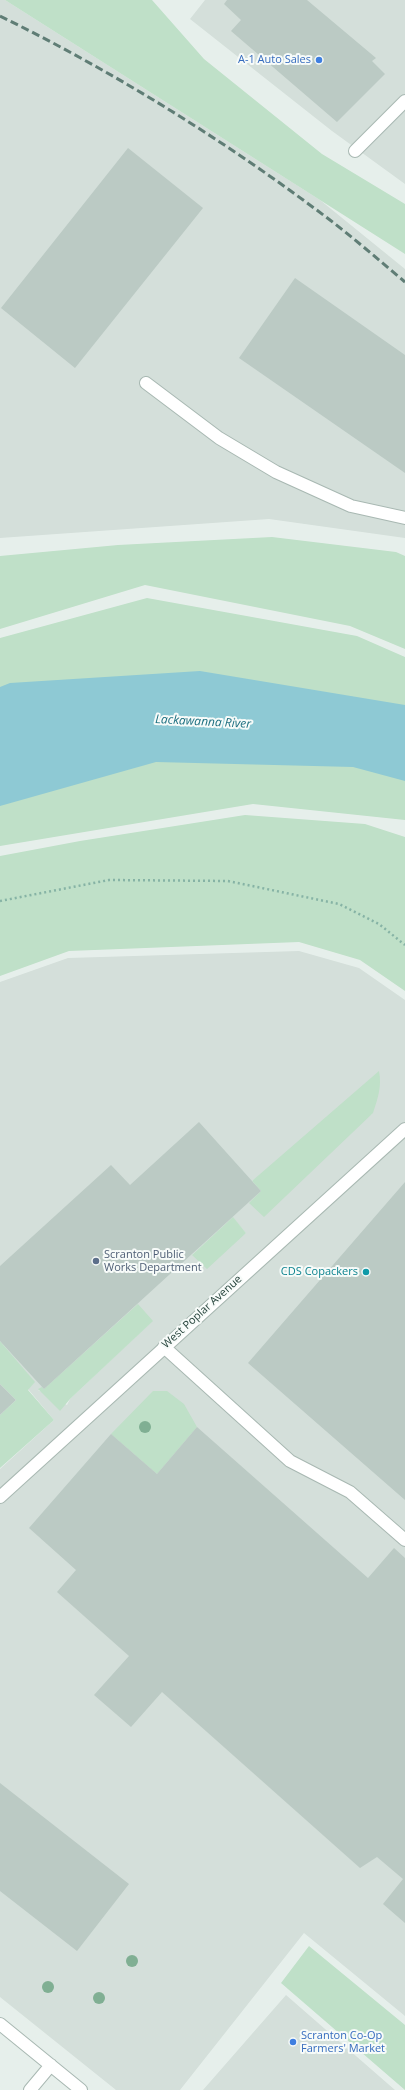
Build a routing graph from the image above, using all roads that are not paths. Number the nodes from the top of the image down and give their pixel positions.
1 (405, 101) edge
2 (355, 152) dead end
3 (146, 383) dead end
4 (405, 518) edge
5 (405, 1129) edge
6 (164, 1347) junction
7 (0, 1496) edge
8 (405, 1540) edge
9 (0, 2024) edge
10 (51, 2065) junction
11 (30, 2090) edge
12 (81, 2090) edge

1 - 2 street
3 - 4 street
5 - 6 street, West Poplar Avenue
6 - 7 street, West Poplar Avenue
6 - 8 street
9 - 10 street
10 - 11 street
10 - 12 street

